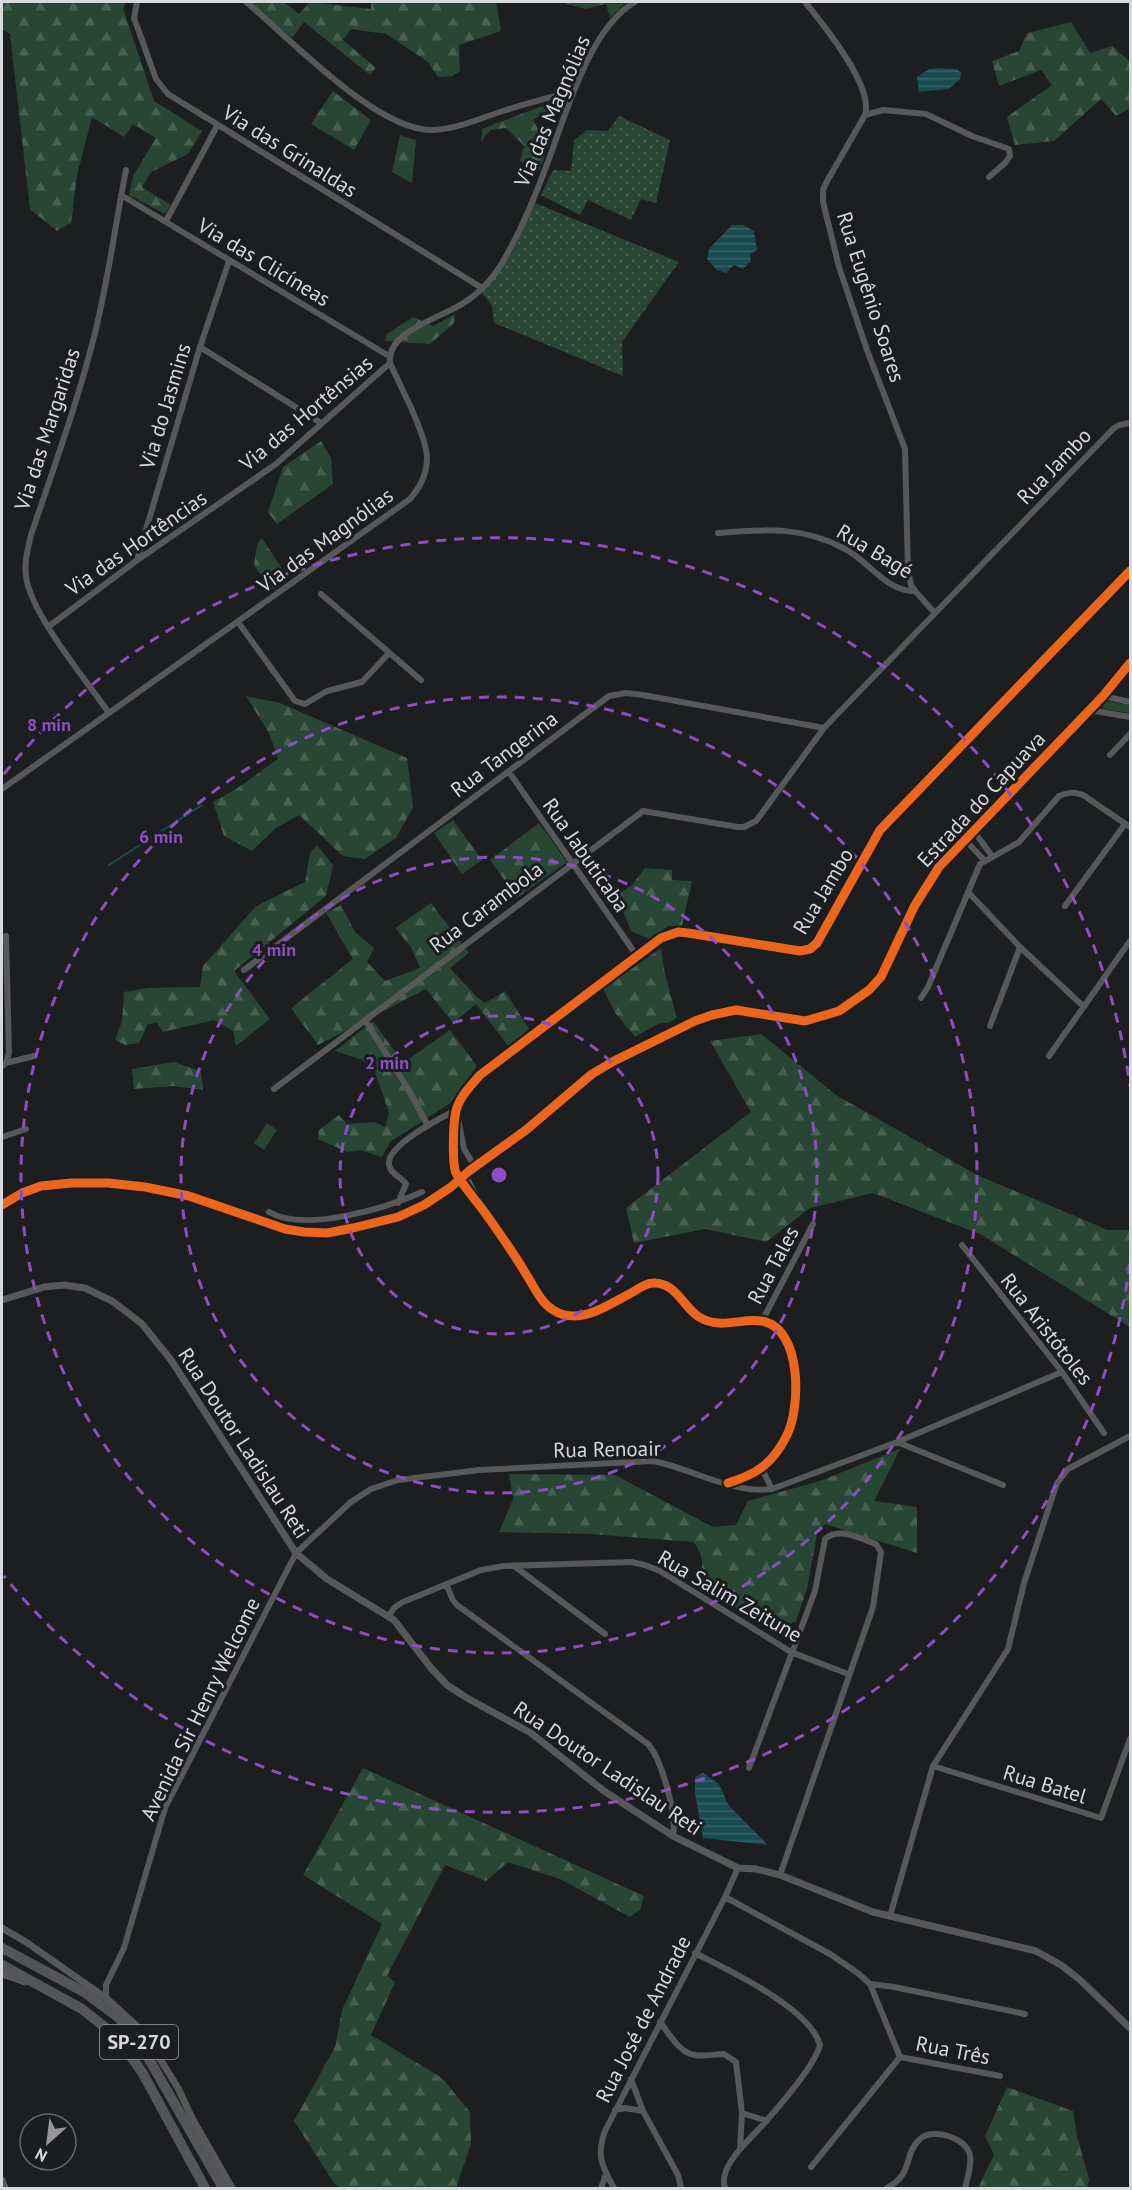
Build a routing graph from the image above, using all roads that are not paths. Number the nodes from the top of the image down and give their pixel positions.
1 (137, 2) edge
2 (635, 2) edge
3 (805, 2) edge
4 (251, 3) edge
5 (574, 91) junction
6 (865, 115) junction
7 (217, 126) junction
8 (126, 170) dead end
9 (989, 177) dead end
10 (121, 195) junction
11 (166, 221) junction
12 (229, 261) junction
13 (482, 288) junction
14 (200, 347) junction
15 (389, 360) junction
16 (321, 423) junction
17 (1131, 423) edge
18 (244, 487) joint
19 (718, 533) dead end
20 (136, 561) junction
21 (1131, 571) edge
22 (915, 591) junction
23 (321, 594) dead end
24 (934, 612) junction
25 (238, 622) junction
26 (48, 627) junction
27 (388, 652) junction
28 (1131, 663) edge
29 (421, 680) dead end
30 (1103, 696) junction
31 (1131, 702) edge
32 (1089, 710) junction
33 (109, 713) junction
34 (1131, 717) edge
35 (824, 728) junction
36 (1131, 734) edge
37 (1110, 755) dead end
38 (509, 772) junction
39 (2, 789) edge
40 (1128, 825) edge
41 (738, 827) joint
42 (973, 830) junction
43 (964, 838) junction
44 (992, 856) junction
45 (984, 861) junction
46 (572, 863) junction
47 (968, 892) junction
48 (1065, 906) dead end
49 (4, 937) edge
50 (1131, 941) edge
51 (1020, 947) junction
52 (637, 956) junction
53 (244, 970) dead end
54 (921, 998) dead end
55 (5, 1001) edge
56 (1084, 1007) junction
57 (365, 1020) junction
58 (990, 1026) dead end
59 (34, 1056) dead end
60 (1049, 1056) dead end
61 (4, 1064) edge
62 (273, 1089) dead end
63 (456, 1110) junction
64 (428, 1126) junction
65 (26, 1129) dead end
66 (2, 1137) edge
67 (475, 1167) junction
68 (463, 1178) junction
69 (422, 1192) dead end
70 (398, 1203) junction
71 (2, 1204) edge
72 (269, 1212) dead end
73 (813, 1224) dead end
74 (962, 1245) dead end
75 (2, 1300) edge
76 (762, 1321) junction
77 (1062, 1372) junction
78 (1104, 1433) dead end
79 (1131, 1436) edge
80 (897, 1442) junction
81 (762, 1469) junction
82 (728, 1483) junction
83 (1003, 1485) dead end
84 (772, 1489) junction
85 (296, 1553) junction
86 (514, 1566) junction
87 (446, 1584) junction
88 (388, 1615) junction
89 (605, 1634) dead end
90 (791, 1652) junction
91 (848, 1674) junction
92 (1131, 1739) edge
93 (933, 1766) junction
94 (749, 1768) dead end
95 (673, 1836) junction
96 (738, 1868) junction
97 (780, 1875) junction
98 (725, 1897) junction
99 (890, 1916) junction
100 (2, 1928) edge
101 (2, 1948) edge
102 (695, 1953) junction
103 (2, 1965) edge
104 (2, 1974) edge
105 (870, 1984) junction
106 (106, 1985) junction
107 (46, 1989) junction
108 (94, 1989) junction
109 (106, 1998) junction
110 (1026, 2014) dead end
111 (660, 2022) junction
112 (1131, 2028) edge
113 (900, 2057) junction
114 (1000, 2076) dead end
115 (631, 2079) junction
116 (615, 2110) junction
117 (643, 2111) junction
118 (742, 2113) junction
119 (767, 2121) junction
120 (740, 2149) junction
121 (811, 2168) dead end
122 (606, 2174) junction
123 (205, 2188) edge
124 (223, 2188) edge
125 (232, 2188) edge
126 (601, 2188) edge
127 (614, 2188) edge
128 (681, 2188) edge
129 (725, 2188) edge
130 (887, 2188) edge
131 (965, 2188) edge

1 - 7 street, Via das Grinaldas
2 - 5 street, Via das Magnólias
3 - 6 street
4 - 5 street
5 - 13 street, Via das Magnólias
6 - 9 street
6 - 22 street, Rua Eugênio Soares
7 - 11 street
7 - 13 street, Via das Grinaldas
8 - 10 street, Via das Margaridas
10 - 11 street, Via das Clicíneas
10 - 26 street, Via das Margaridas
11 - 12 street, Via das Clicíneas
12 - 14 street, Via do Jasmins
12 - 15 street, Via das Clicíneas
13 - 15 street, Via das Magnólias
14 - 16 street
14 - 20 street, Via do Jasmins
15 - 16 street, Via das Hortênsias
15 - 25 street, Via das Magnólias
16 - 18 street, Via das Hortênsias
17 - 24 street, Rua Jambo
18 - 20 street, Via das Hortências
19 - 22 street, Rua Bagé
20 - 26 street, Via das Hortências
21 - 52 street, Rua Jambo
22 - 24 street, Rua Bagé
23 - 27 street
24 - 35 street, Rua Jambo
25 - 27 street
25 - 33 street, Via das Magnólias
26 - 33 street, Via das Margaridas
27 - 29 street
28 - 30 main road, Estrada do Capuava
30 - 31 street
30 - 32 main road, Estrada do Capuava
32 - 34 street
32 - 42 main road, Estrada do Capuava
33 - 39 street, Via das Magnólias
35 - 38 street, Rua Tangerina
35 - 41 street, Rua Jambo
36 - 37 street
38 - 46 street, Rua Jabuticaba
38 - 53 street, Rua Tangerina
40 - 44 street
40 - 48 street
41 - 46 street, Rua Carambola
42 - 43 main road, Estrada do Capuava
42 - 44 street
43 - 45 street
43 - 67 main road, Estrada do Capuava
44 - 45 street
45 - 47 street
46 - 52 street, Rua Jabuticaba
46 - 57 street, Rua Carambola
47 - 51 street
47 - 54 street
49 - 55 street
50 - 56 street
51 - 56 street
51 - 58 street
52 - 63 street, Rua Jambo
55 - 61 street
56 - 60 street
57 - 62 street, Rua Carambola
57 - 64 street
59 - 61 street
63 - 64 street
63 - 67 street
63 - 68 street
64 - 70 street
65 - 66 street
67 - 68 main road, Estrada do Capuava
68 - 71 main road, Estrada do Capuava
68 - 76 street
69 - 70 street
70 - 72 street
73 - 76 street, Rua Tales
74 - 77 street, Rua Aristótoles
75 - 85 street, Rua Doutor Ladislau Reti
76 - 81 street
77 - 78 street, Rua Aristótoles
77 - 80 street, Rua Renoair
79 - 93 street
80 - 83 street
80 - 84 street, Rua Renoair
81 - 82 street
81 - 84 street
82 - 84 street, Rua Renoair
82 - 85 street, Rua Renoair
85 - 88 street, Rua Doutor Ladislau Reti
85 - 106 street, Avenida Sir Henry Welcome
86 - 87 street, Rua Salim Zeitune
86 - 89 street
86 - 90 street, Rua Salim Zeitune
87 - 88 street, Rua Salim Zeitune
87 - 95 street
88 - 95 street, Rua Doutor Ladislau Reti
90 - 91 street, Rua Salim Zeitune
90 - 91 street
90 - 94 street
91 - 97 street
92 - 93 street, Rua Batel
93 - 99 street
95 - 96 street, Rua Doutor Ladislau Reti
96 - 97 street, Rua Doutor Ladislau Reti
96 - 98 street, Rua José de Andrade
97 - 99 street, Rua Doutor Ladislau Reti
98 - 102 street, Rua José de Andrade
98 - 105 street
99 - 112 street, Rua Doutor Ladislau Reti
100 - 108 street
101 - 124 highway, SP-270
102 - 111 street, Rua José de Andrade
102 - 119 street
103 - 107 highway, SP-270
104 - 107 street
105 - 110 street
105 - 113 street
106 - 108 street
106 - 109 street
107 - 123 highway, SP-270
108 - 109 street
109 - 125 street
111 - 115 street, Rua José de Andrade
111 - 118 street
113 - 114 street, Rua Três
113 - 121 street
115 - 116 street, Rua José de Andrade
115 - 117 street
116 - 117 street
116 - 122 street, Rua José de Andrade
117 - 128 street
118 - 119 street
118 - 120 street
119 - 120 street
120 - 129 street
122 - 126 street
122 - 127 street, Rua José de Andrade
130 - 131 street

